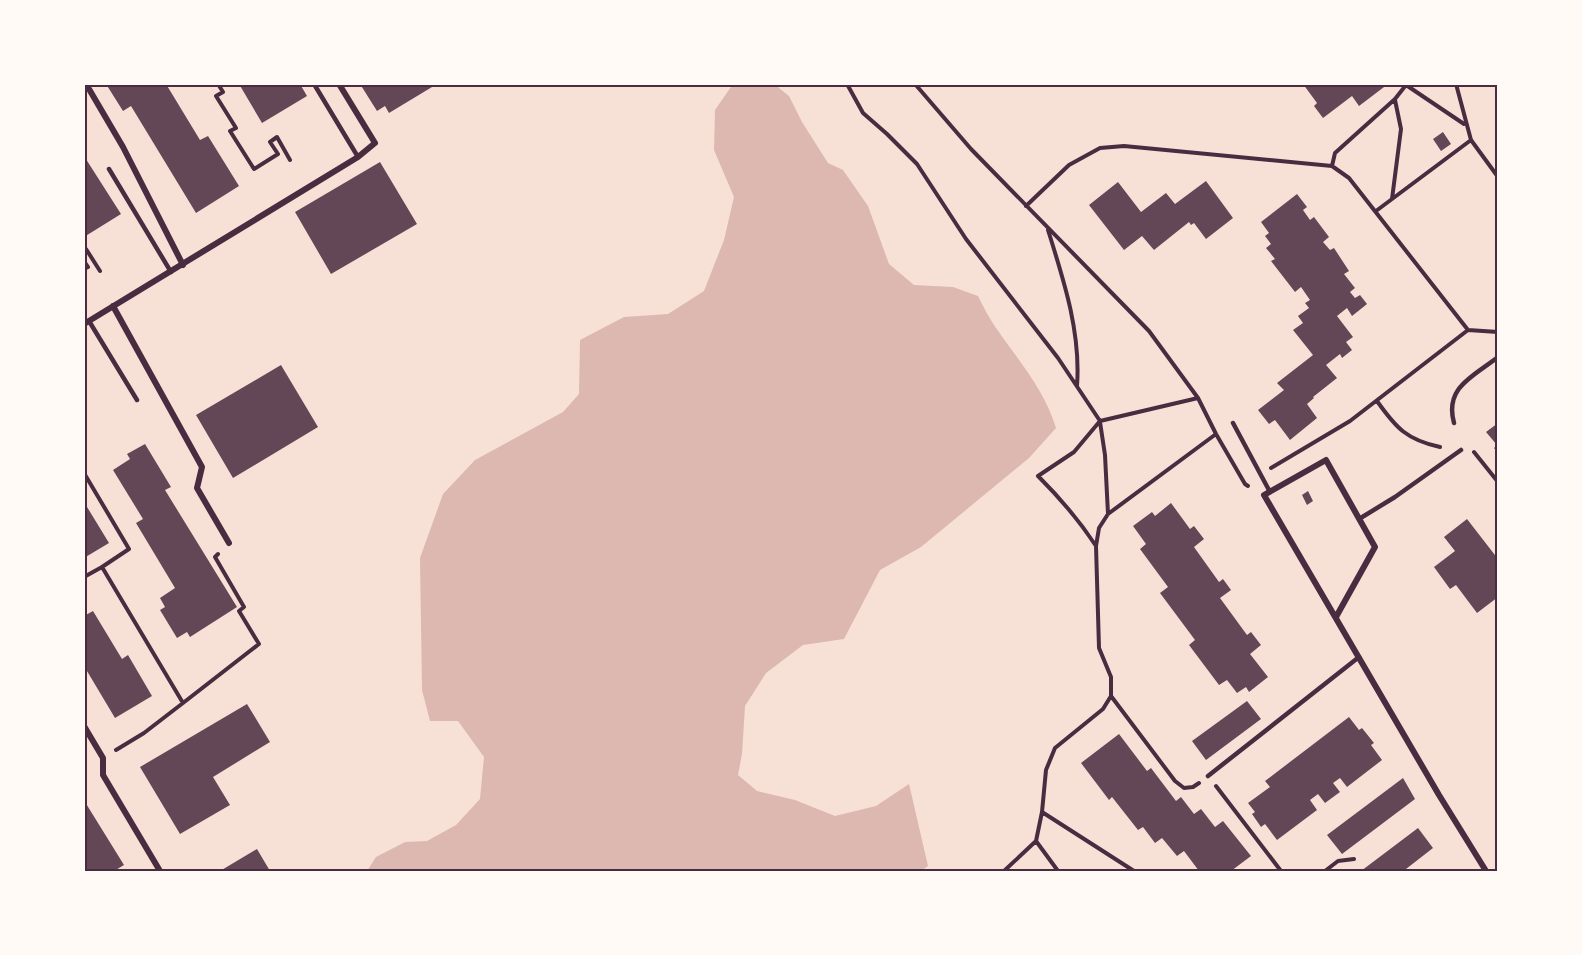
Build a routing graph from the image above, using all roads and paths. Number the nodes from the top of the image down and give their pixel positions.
1 (218, 84) edge
2 (314, 84) edge
3 (339, 84) edge
4 (847, 84) edge
5 (915, 84) edge
6 (1456, 84) edge
7 (1406, 85) edge
8 (84, 86) edge
9 (1395, 99) junction
10 (1465, 125) junction
11 (1471, 140) junction
12 (358, 157) junction
13 (290, 160) dead end
14 (1332, 166) junction
15 (110, 169) dead end
16 (1498, 177) edge
17 (1392, 199) junction
18 (1026, 206) junction
19 (1376, 211) junction
20 (1048, 230) junction
21 (84, 250) edge
22 (84, 261) edge
23 (183, 265) junction
24 (84, 269) edge
25 (100, 271) dead end
26 (171, 272) junction
27 (113, 306) junction
28 (87, 322) edge
29 (1468, 330) junction
30 (1498, 332) edge
31 (1498, 357) edge
32 (1077, 386) junction
33 (1198, 398) junction
34 (137, 400) dead end
35 (1377, 400) junction
36 (1100, 421) junction
37 (1233, 423) dead end
38 (1454, 423) dead end
39 (1461, 450) junction
40 (84, 473) edge
41 (1261, 474) junction
42 (1498, 482) edge
43 (1245, 484) dead end
44 (1270, 492) junction
45 (1108, 514) junction
46 (1359, 519) junction
47 (229, 543) joint
48 (1096, 546) junction
49 (102, 567) junction
50 (84, 577) edge
51 (1336, 617) junction
52 (1359, 657) junction
53 (1111, 696) junction
54 (183, 703) junction
55 (84, 726) edge
56 (123, 746) dead end
57 (1208, 776) junction
58 (1042, 812) junction
59 (1036, 841) junction
60 (1354, 859) dead end
61 (160, 871) edge
62 (1004, 871) edge
63 (1058, 871) edge
64 (1134, 871) edge
65 (1281, 871) edge
66 (1324, 871) edge
67 (1486, 871) edge

1 - 13 path
2 - 12 lane
3 - 12 street
4 - 32 path
5 - 18 path
6 - 10 path
7 - 9 path
7 - 10 path
8 - 23 street
9 - 14 path
9 - 17 path
10 - 11 path
11 - 16 path
11 - 17 path
12 - 23 street
14 - 18 path
14 - 19 path
15 - 26 lane
17 - 19 path
18 - 20 path
19 - 29 path
20 - 32 path
20 - 33 path
21 - 25 path
22 - 24 path
23 - 26 street
26 - 27 street
27 - 28 street
27 - 47 street
28 - 34 lane
29 - 30 path
29 - 35 path
31 - 38 lane
32 - 36 path
33 - 36 path
33 - 45 path
35 - 39 path
35 - 41 path
36 - 45 path
36 - 48 path
37 - 41 lane
39 - 42 path
39 - 46 lane
40 - 49 path
41 - 43 path
41 - 44 lane
44 - 46 street
44 - 51 street
45 - 48 path
46 - 51 street
47 - 54 path
48 - 53 path
49 - 50 path
49 - 54 path
51 - 52 street
52 - 57 lane
52 - 67 street
53 - 57 path
53 - 58 path
54 - 56 path
55 - 61 street
57 - 65 path
58 - 59 path
58 - 64 path
59 - 62 path
59 - 63 path
60 - 66 path

